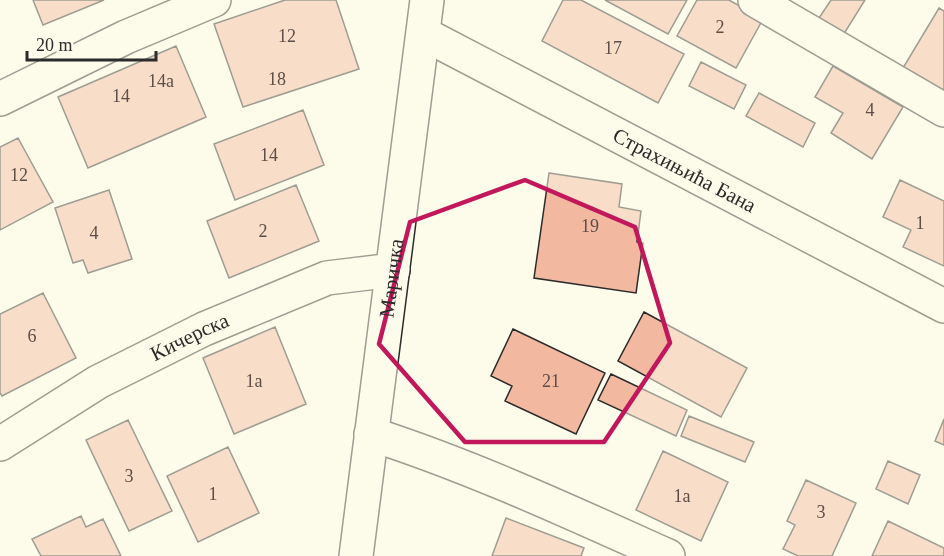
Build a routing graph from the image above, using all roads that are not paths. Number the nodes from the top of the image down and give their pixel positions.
1 (214, 0) edge
2 (427, 0) edge
3 (755, 0) edge
4 (424, 34) junction
5 (0, 99) edge
6 (944, 110) edge
7 (393, 270) junction
8 (944, 306) edge
9 (371, 434) junction
10 (0, 444) edge
11 (356, 556) edge
12 (668, 556) edge

1 - 5 street
2 - 4 street, Маричка
3 - 6 street
4 - 7 street, Маричка
4 - 8 street, Страхињића Бана
7 - 9 street, Маричка
7 - 10 street, Кичерска
9 - 11 street, Маричка
9 - 12 street

